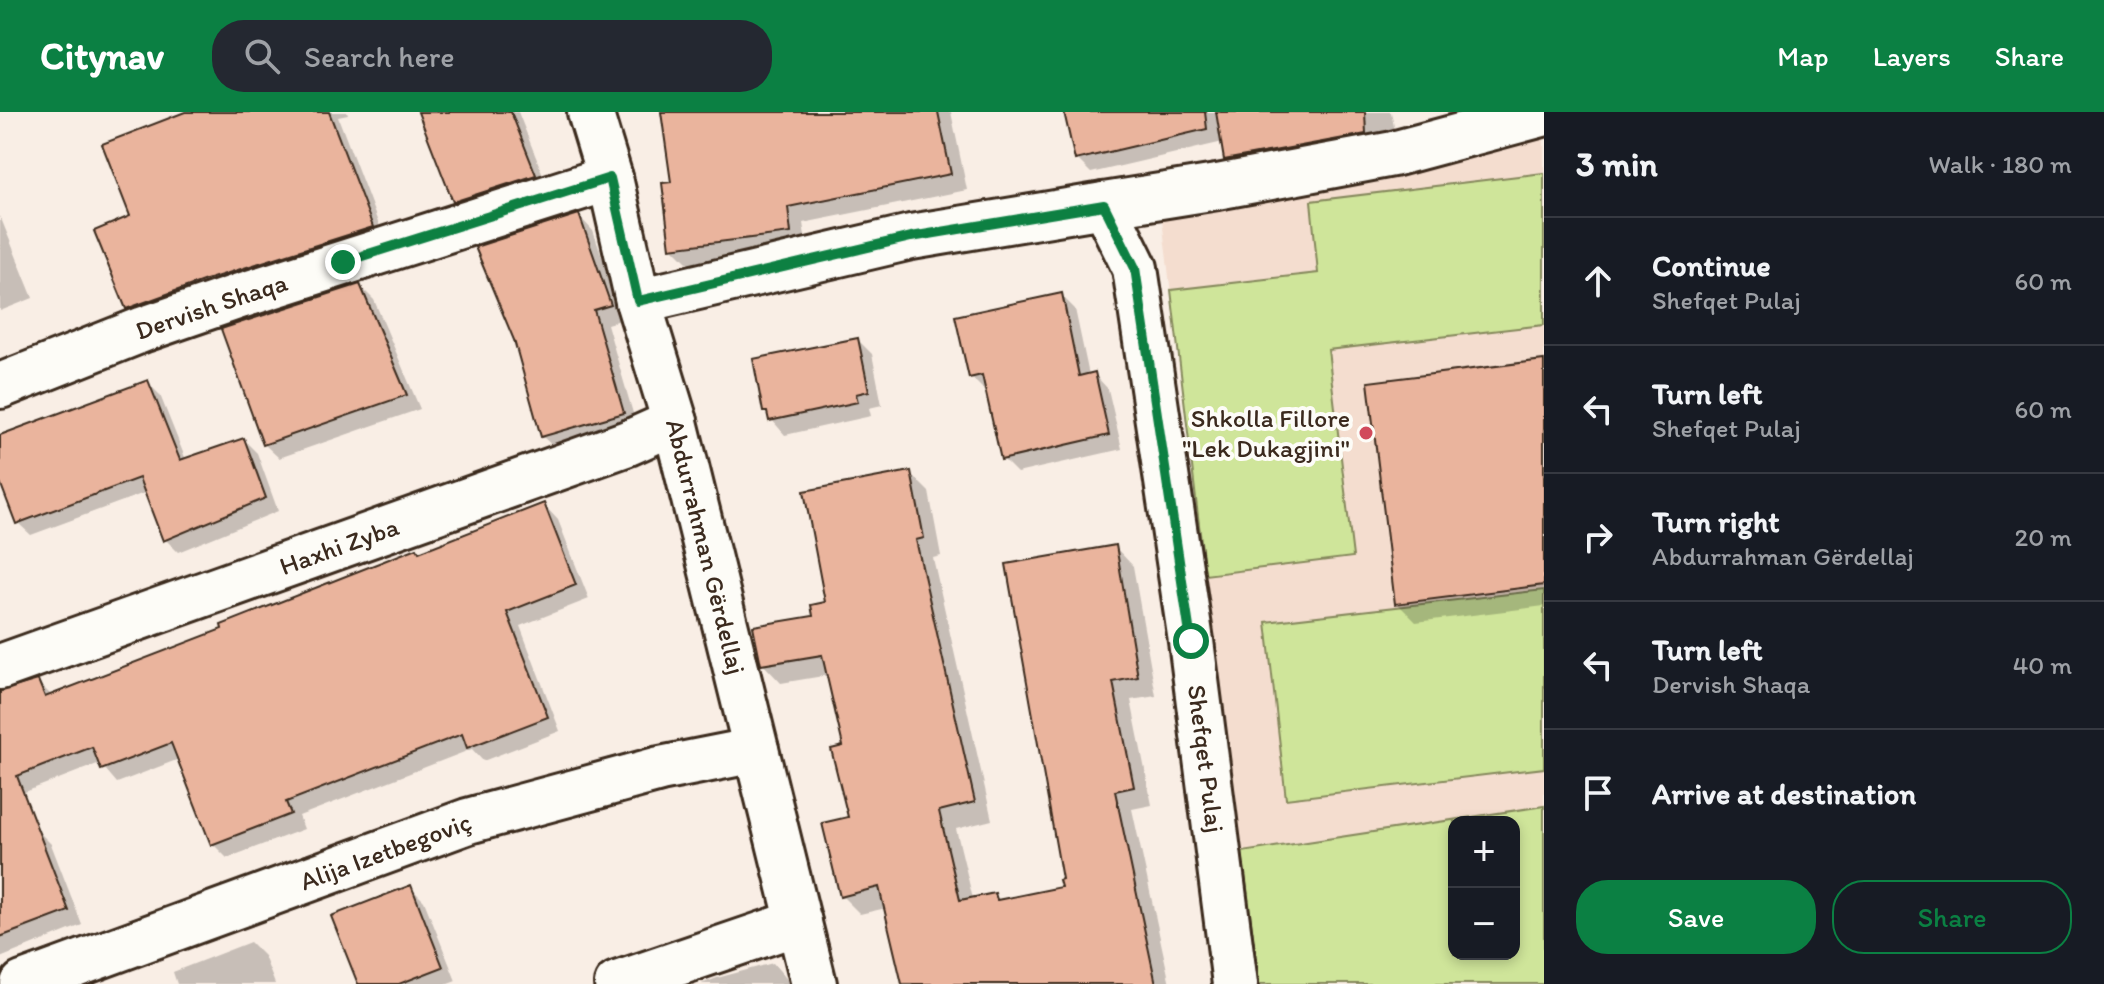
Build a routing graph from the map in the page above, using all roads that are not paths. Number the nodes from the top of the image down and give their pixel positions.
1 (590, 112) edge
2 (1542, 114) edge
3 (610, 178) junction
4 (1104, 205) junction
5 (638, 301) junction
6 (0, 386) edge
7 (675, 422) junction
8 (0, 667) edge
9 (756, 750) junction
10 (799, 922) junction
11 (23, 984) edge
12 (617, 984) edge
13 (814, 984) edge
14 (1235, 984) edge

1 - 3 street, Abdurrahman Gërdellaj
2 - 4 street
3 - 5 street, Abdurrahman Gërdellaj
3 - 6 street, Dervish Shaqa
4 - 5 street
4 - 14 street, Shefqet Pulaj
5 - 7 street, Abdurrahman Gërdellaj
7 - 8 street, Haxhi Zyba
7 - 9 street, Abdurrahman Gërdellaj
9 - 10 street, Abdurrahman Gërdellaj
9 - 11 street, Alija Izetbegoviç
10 - 12 street
10 - 13 street, Abdurrahman Gërdellaj

